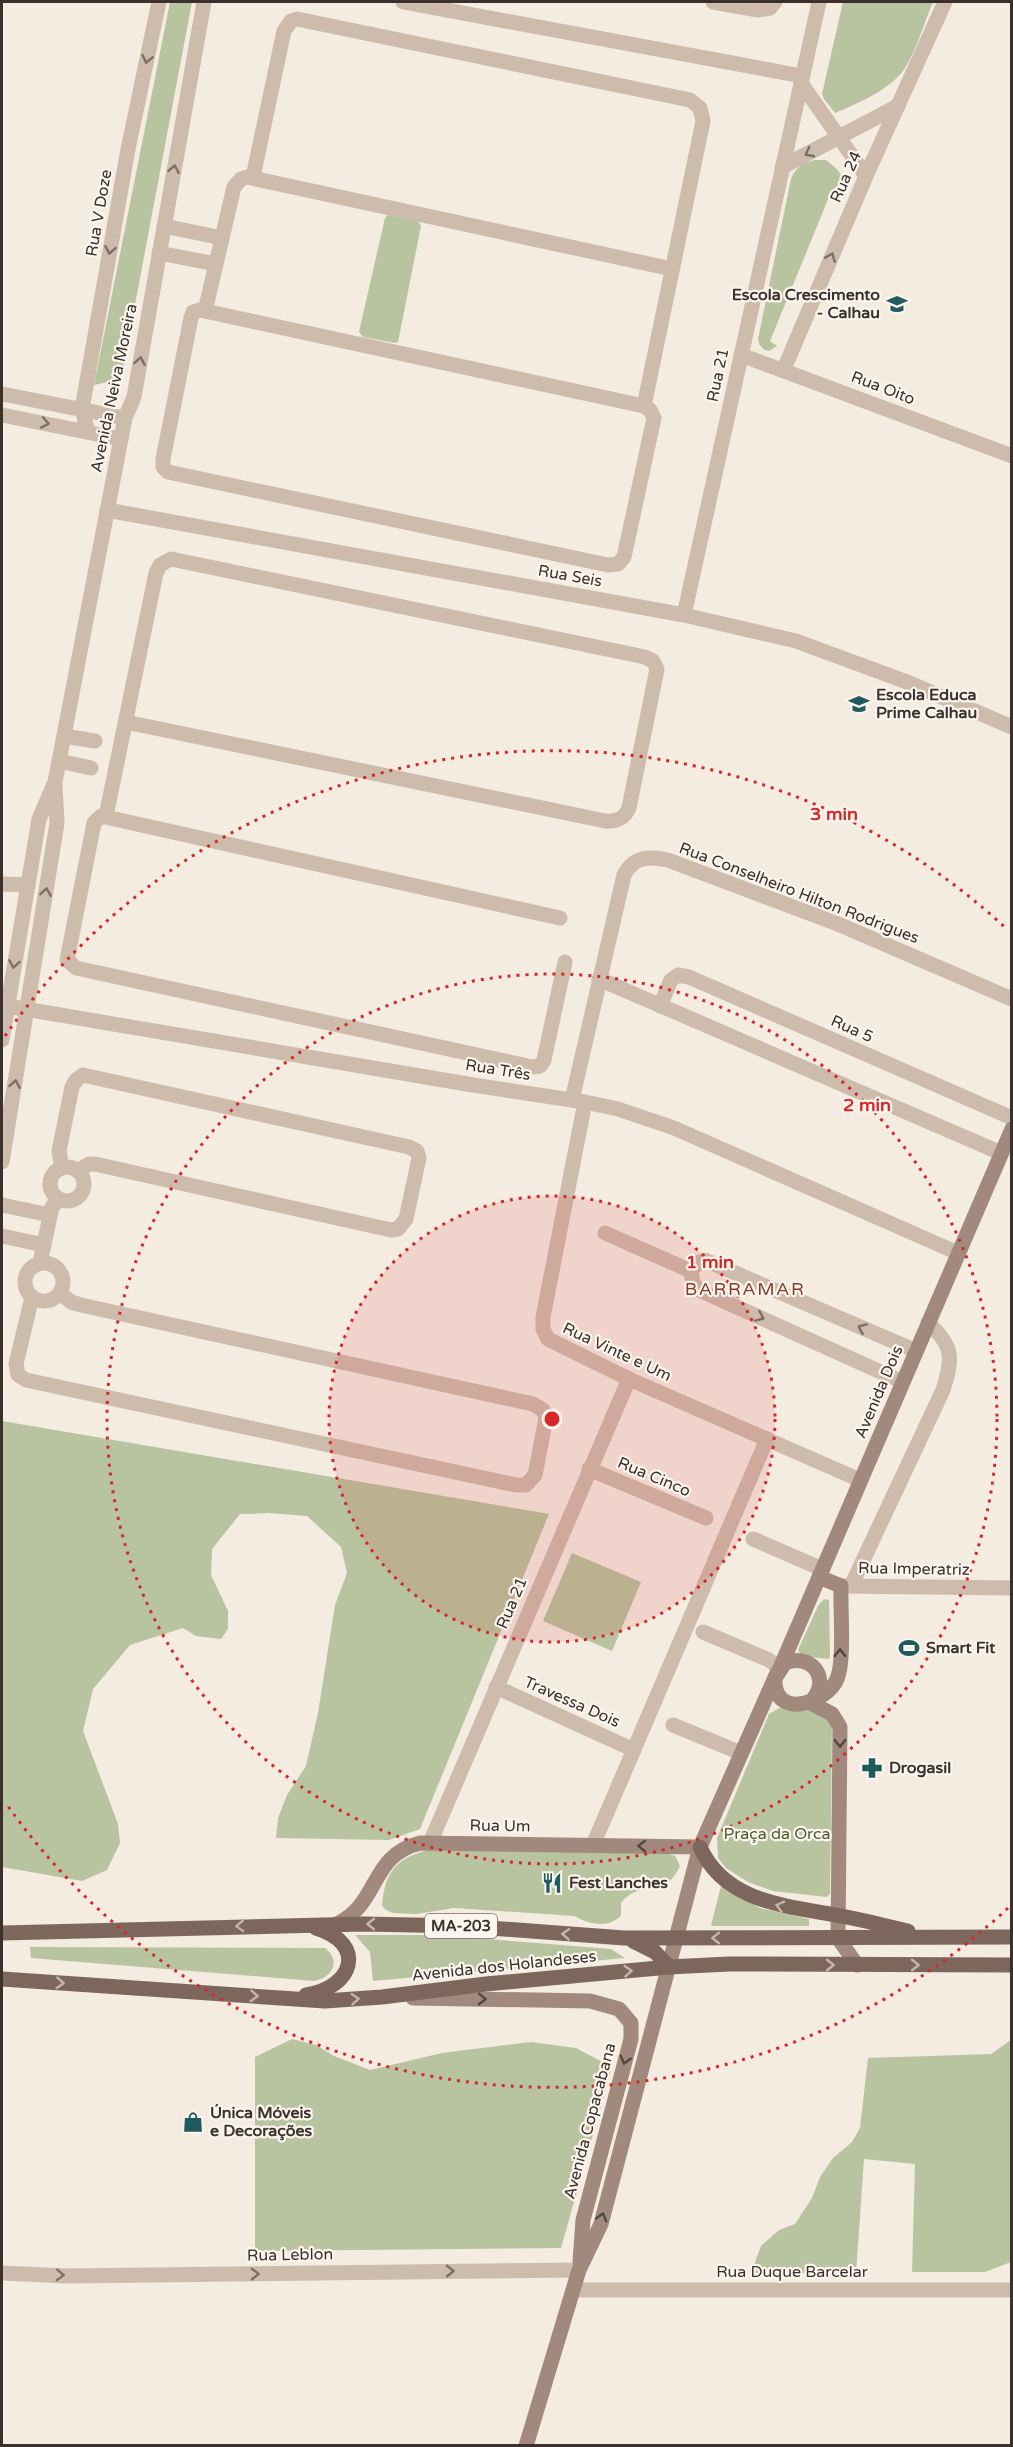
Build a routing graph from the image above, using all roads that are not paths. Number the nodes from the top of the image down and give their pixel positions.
1 (159, 2) edge
2 (204, 2) edge
3 (403, 2) edge
4 (713, 2) edge
5 (775, 2) edge
6 (819, 2) edge
7 (945, 2) edge
8 (802, 79) junction
9 (898, 106) junction
10 (839, 137) junction
11 (782, 167) junction
12 (253, 177) junction
13 (866, 177) junction
14 (164, 226) junction
15 (222, 238) junction
16 (159, 253) junction
17 (216, 264) junction
18 (672, 269) junction
19 (205, 311) junction
20 (741, 355) junction
21 (784, 369) junction
22 (2, 394) edge
23 (644, 406) junction
24 (82, 409) junction
25 (2, 415) edge
26 (125, 418) junction
27 (88, 432) junction
28 (121, 439) junction
29 (1011, 456) edge
30 (107, 510) junction
31 (684, 615) junction
32 (126, 722) junction
33 (1011, 727) edge
34 (64, 736) junction
35 (95, 741) dead end
36 (59, 761) junction
37 (91, 768) dead end
38 (55, 782) junction
39 (106, 816) junction
40 (2, 884) edge
41 (28, 885) junction
42 (560, 918) dead end
43 (565, 962) dead end
44 (599, 979) junction
45 (1011, 999) edge
46 (7, 1006) junction
47 (660, 1006) junction
48 (28, 1009) junction
49 (2, 1040) edge
50 (578, 1101) junction
51 (1011, 1118) edge
52 (1011, 1129) edge
53 (1001, 1153) junction
54 (2, 1162) edge
55 (62, 1168) junction
56 (78, 1171) junction
57 (59, 1199) junction
58 (2, 1205) edge
59 (50, 1215) junction
60 (604, 1233) dead end
61 (2, 1236) edge
62 (44, 1245) junction
63 (958, 1253) junction
64 (40, 1263) junction
65 (691, 1271) junction
66 (60, 1293) junction
67 (32, 1297) junction
68 (928, 1323) junction
69 (916, 1351) junction
70 (629, 1379) junction
71 (903, 1382) junction
72 (767, 1439) junction
73 (589, 1469) junction
74 (860, 1480) junction
75 (705, 1518) dead end
76 (753, 1539) dead end
77 (820, 1573) junction
78 (846, 1586) junction
79 (1011, 1588) edge
80 (703, 1632) dead end
81 (778, 1671) junction
82 (496, 1687) junction
83 (783, 1700) junction
84 (811, 1700) junction
85 (761, 1709) junction
86 (673, 1725) dead end
87 (634, 1750) junction
88 (741, 1753) junction
89 (430, 1843) junction
90 (593, 1845) junction
91 (700, 1846) junction
92 (838, 1915) junction
93 (337, 1924) junction
94 (298, 1925) junction
95 (2, 1928) edge
96 (44, 1931) junction
97 (2, 1933) edge
98 (932, 1937) junction
99 (1011, 1937) edge
100 (624, 1938) junction
101 (677, 1938) junction
102 (838, 1938) junction
103 (857, 1965) junction
104 (1011, 1965) edge
105 (669, 1967) junction
106 (2, 1979) edge
107 (382, 1997) junction
108 (286, 1998) junction
109 (579, 2270) junction
110 (2, 2273) edge
111 (573, 2290) junction
112 (1011, 2290) edge
113 (526, 2445) edge

1 -> 24 street, Rua V Doze
14 -> 2 street, Avenida Neiva Moreira
3 - 8 street
4 - 5 street
6 - 8 street, Rua 21
7 - 9 street, Rua 24
8 - 10 street
8 - 11 street, Rua 21
9 - 10 street
9 - 13 street, Rua 24
10 -> 11 street
10 - 13 street
11 - 20 street, Rua 21
12 - 15 street
12 - 18 street
12 - 18 street
21 -> 13 street, Rua 24
14 - 15 street
14 - 16 street, Avenida Neiva Moreira
15 - 17 street
16 - 17 street
26 -> 16 street, Avenida Neiva Moreira
17 - 19 street
18 - 23 street
19 - 23 street
19 - 23 street
20 - 21 street, Rua Oito
20 - 31 street, Rua 21
21 - 29 street, Rua Oito
22 - 24 street
24 - 26 street
24 - 27 street, Rua V Doze
25 -> 27 street
26 - 28 street, Avenida Neiva Moreira
27 - 28 street
28 - 30 street, Avenida Neiva Moreira
30 - 31 street, Rua Seis
30 - 34 street, Avenida Neiva Moreira
31 - 33 street, Rua Seis
32 - 32 street
32 - 39 street
34 - 35 street
34 - 36 street, Avenida Neiva Moreira
36 - 37 street
36 - 38 street, Avenida Neiva Moreira
38 - 41 street, Avenida Neiva Moreira
48 -> 38 street, Avenida Neiva Moreira
39 - 42 street
39 - 43 street
40 - 41 street
41 -> 46 street, Avenida Neiva Moreira
44 - 45 street, Rua Conselheiro Hilton Rodrigues
44 - 47 street
44 - 50 street, Rua Conselheiro Hilton Rodrigues
46 - 48 street, Rua Três
46 - 49 street, Avenida Neiva Moreira
47 - 51 street, Rua 5
47 - 53 street
48 - 50 street, Rua Três
54 -> 48 street, Avenida Neiva Moreira
50 - 63 street, Rua Três
50 - 70 street, Rua Vinte e Um
52 - 53 main road, Avenida Dois
53 - 63 main road, Avenida Dois
55 - 56 street
55 - 56 street
55 - 57 street
56 - 57 street
57 - 59 street
58 - 59 street
59 - 62 street
60 - 65 street
61 - 62 street
62 - 64 street
63 - 68 main road, Avenida Dois
64 - 66 street
64 - 67 street
69 -> 65 street
65 -> 71 street
66 - 67 street
66 - 67 street
68 - 69 main road, Avenida Dois
68 - 78 street
69 - 71 main road, Avenida Dois
70 - 72 street, Rua Vinte e Um
70 - 73 street, Rua 21
71 - 74 main road, Avenida Dois
72 - 74 street, Rua Vinte e Um
72 - 87 street
73 - 75 street, Rua Cinco
73 - 82 street, Rua 21
74 - 77 main road, Avenida Dois
76 - 77 street
77 - 78 main road, Rua Imperatriz
77 - 81 main road, Avenida Dois
78 - 79 street, Rua Imperatriz
84 -> 78 main road
80 - 81 street
81 - 83 main road
81 - 84 main road
81 - 85 main road, Avenida Dois
82 - 87 street, Travessa Dois
82 - 89 street, Rua 21
83 - 84 main road
83 - 85 main road
84 -> 92 main road
85 - 88 main road, Avenida Dois
86 - 88 street
87 - 90 street
88 - 91 main road, Avenida Dois
89 - 90 main road, Rua Um
89 - 93 main road, Rua Um
91 -> 90 main road, Rua Um
92 -> 91 main road
91 - 101 main road, Avenida Dois
92 - 98 main road
92 - 102 main road
93 - 94 main road, Avenida dos Holandeses / MA-203
100 -> 93 main road, Avenida dos Holandeses / MA-203
94 -> 96 main road, Avenida dos Holandeses / MA-203
94 - 108 main road
95 - 96 street
96 - 97 main road, Avenida dos Holandeses / MA-203
98 - 99 main road, Avenida dos Holandeses / MA-203
98 - 102 main road, Avenida dos Holandeses / MA-203
100 - 101 main road, Avenida dos Holandeses / MA-203
100 - 105 main road
102 -> 101 main road, Avenida dos Holandeses / MA-203
101 - 105 main road, Avenida Copacabana
102 - 103 main road
103 -> 104 main road, Avenida dos Holandeses
105 -> 103 main road, Avenida dos Holandeses
107 -> 105 main road, Avenida dos Holandeses
109 -> 105 main road, Avenida Copacabana
106 -> 108 main road, Avenida dos Holandeses
108 -> 107 main road, Avenida dos Holandeses
107 -> 109 main road, Avenida Copacabana
110 -> 109 street, Rua Leblon
109 - 111 main road, Avenida Copacabana
111 - 112 street, Rua Duque Barcelar
111 - 113 main road, Avenida Copacabana

